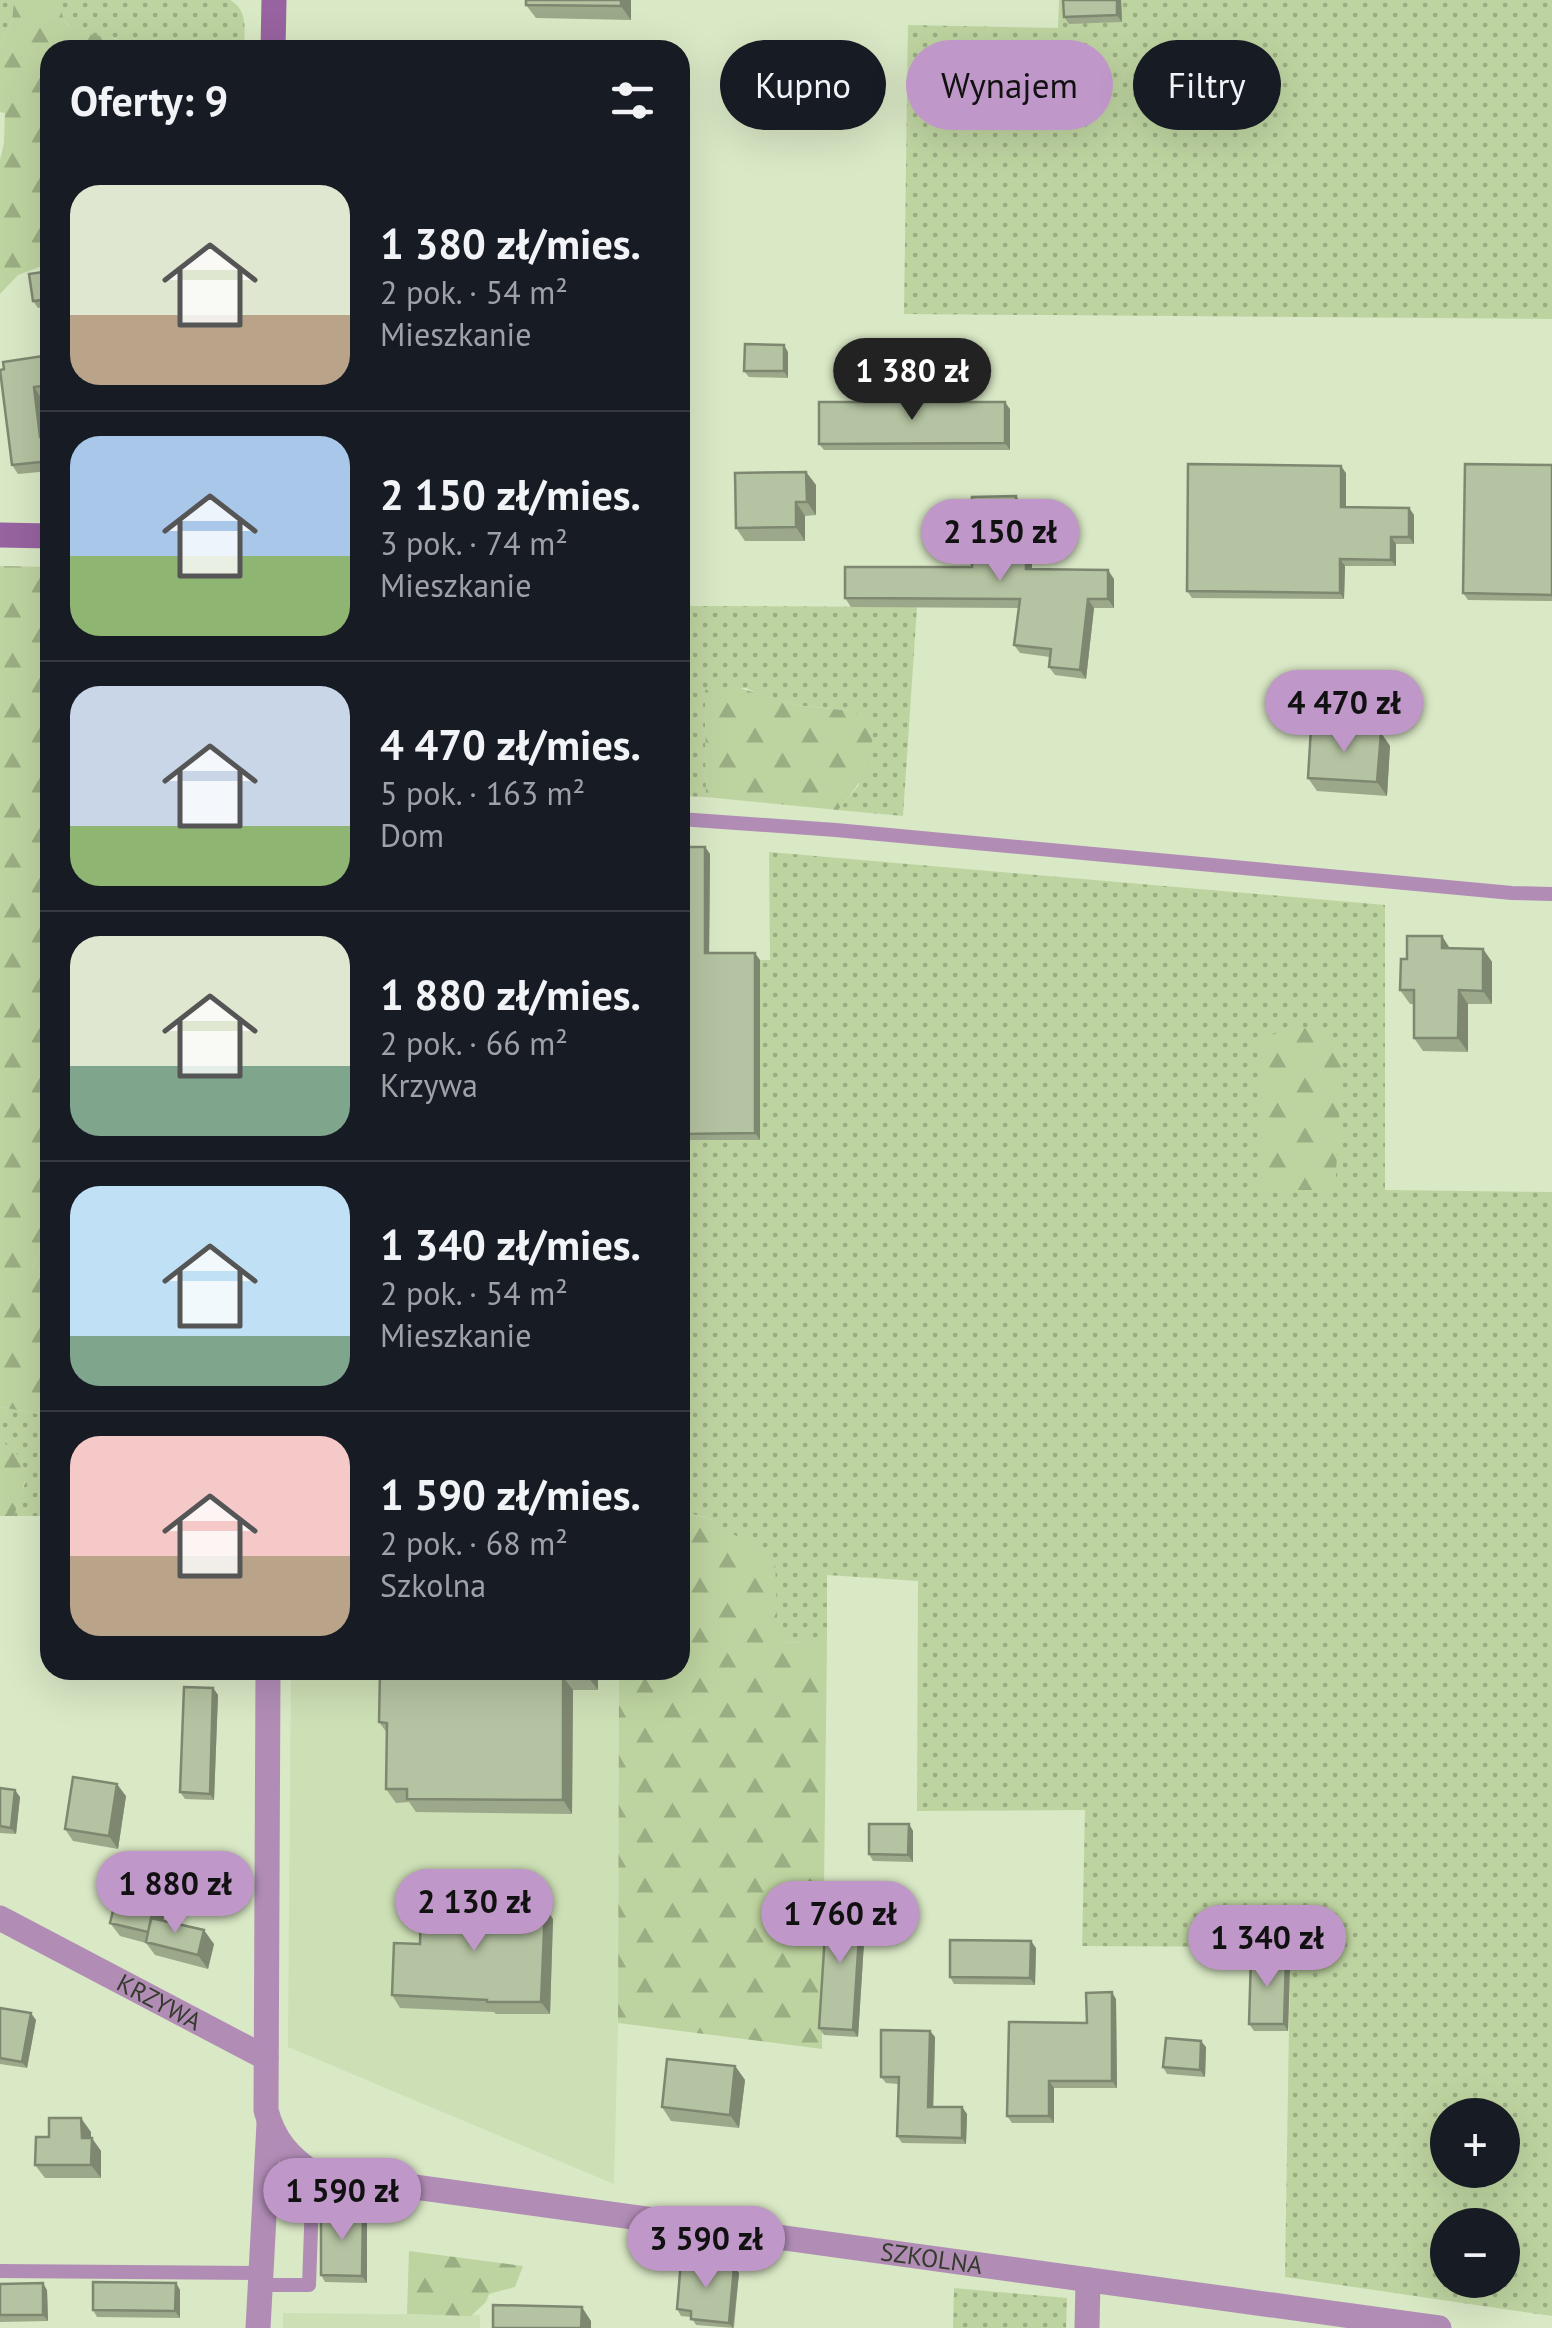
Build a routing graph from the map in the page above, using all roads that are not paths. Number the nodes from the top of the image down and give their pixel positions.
1 (274, 0) edge
2 (273, 40) edge
3 (0, 535) edge
4 (40, 536) edge
5 (690, 820) edge
6 (1552, 894) edge
7 (268, 1680) edge
8 (0, 1918) edge
9 (266, 2058) junction
10 (269, 2124) junction
11 (313, 2173) junction
12 (0, 2271) edge
13 (262, 2279) junction
14 (1088, 2280) junction
15 (258, 2328) edge
16 (1087, 2328) edge
17 (1438, 2328) edge

1 - 2 street
3 - 4 street
5 - 6 lane
7 - 9 street
8 - 9 street, KRZYWA
9 - 10 street
10 - 11 street
10 - 13 street
11 - 13 lane
11 - 14 street, SZKOLNA
12 - 13 lane
13 - 15 street
14 - 16 street
14 - 17 street, SZKOLNA

